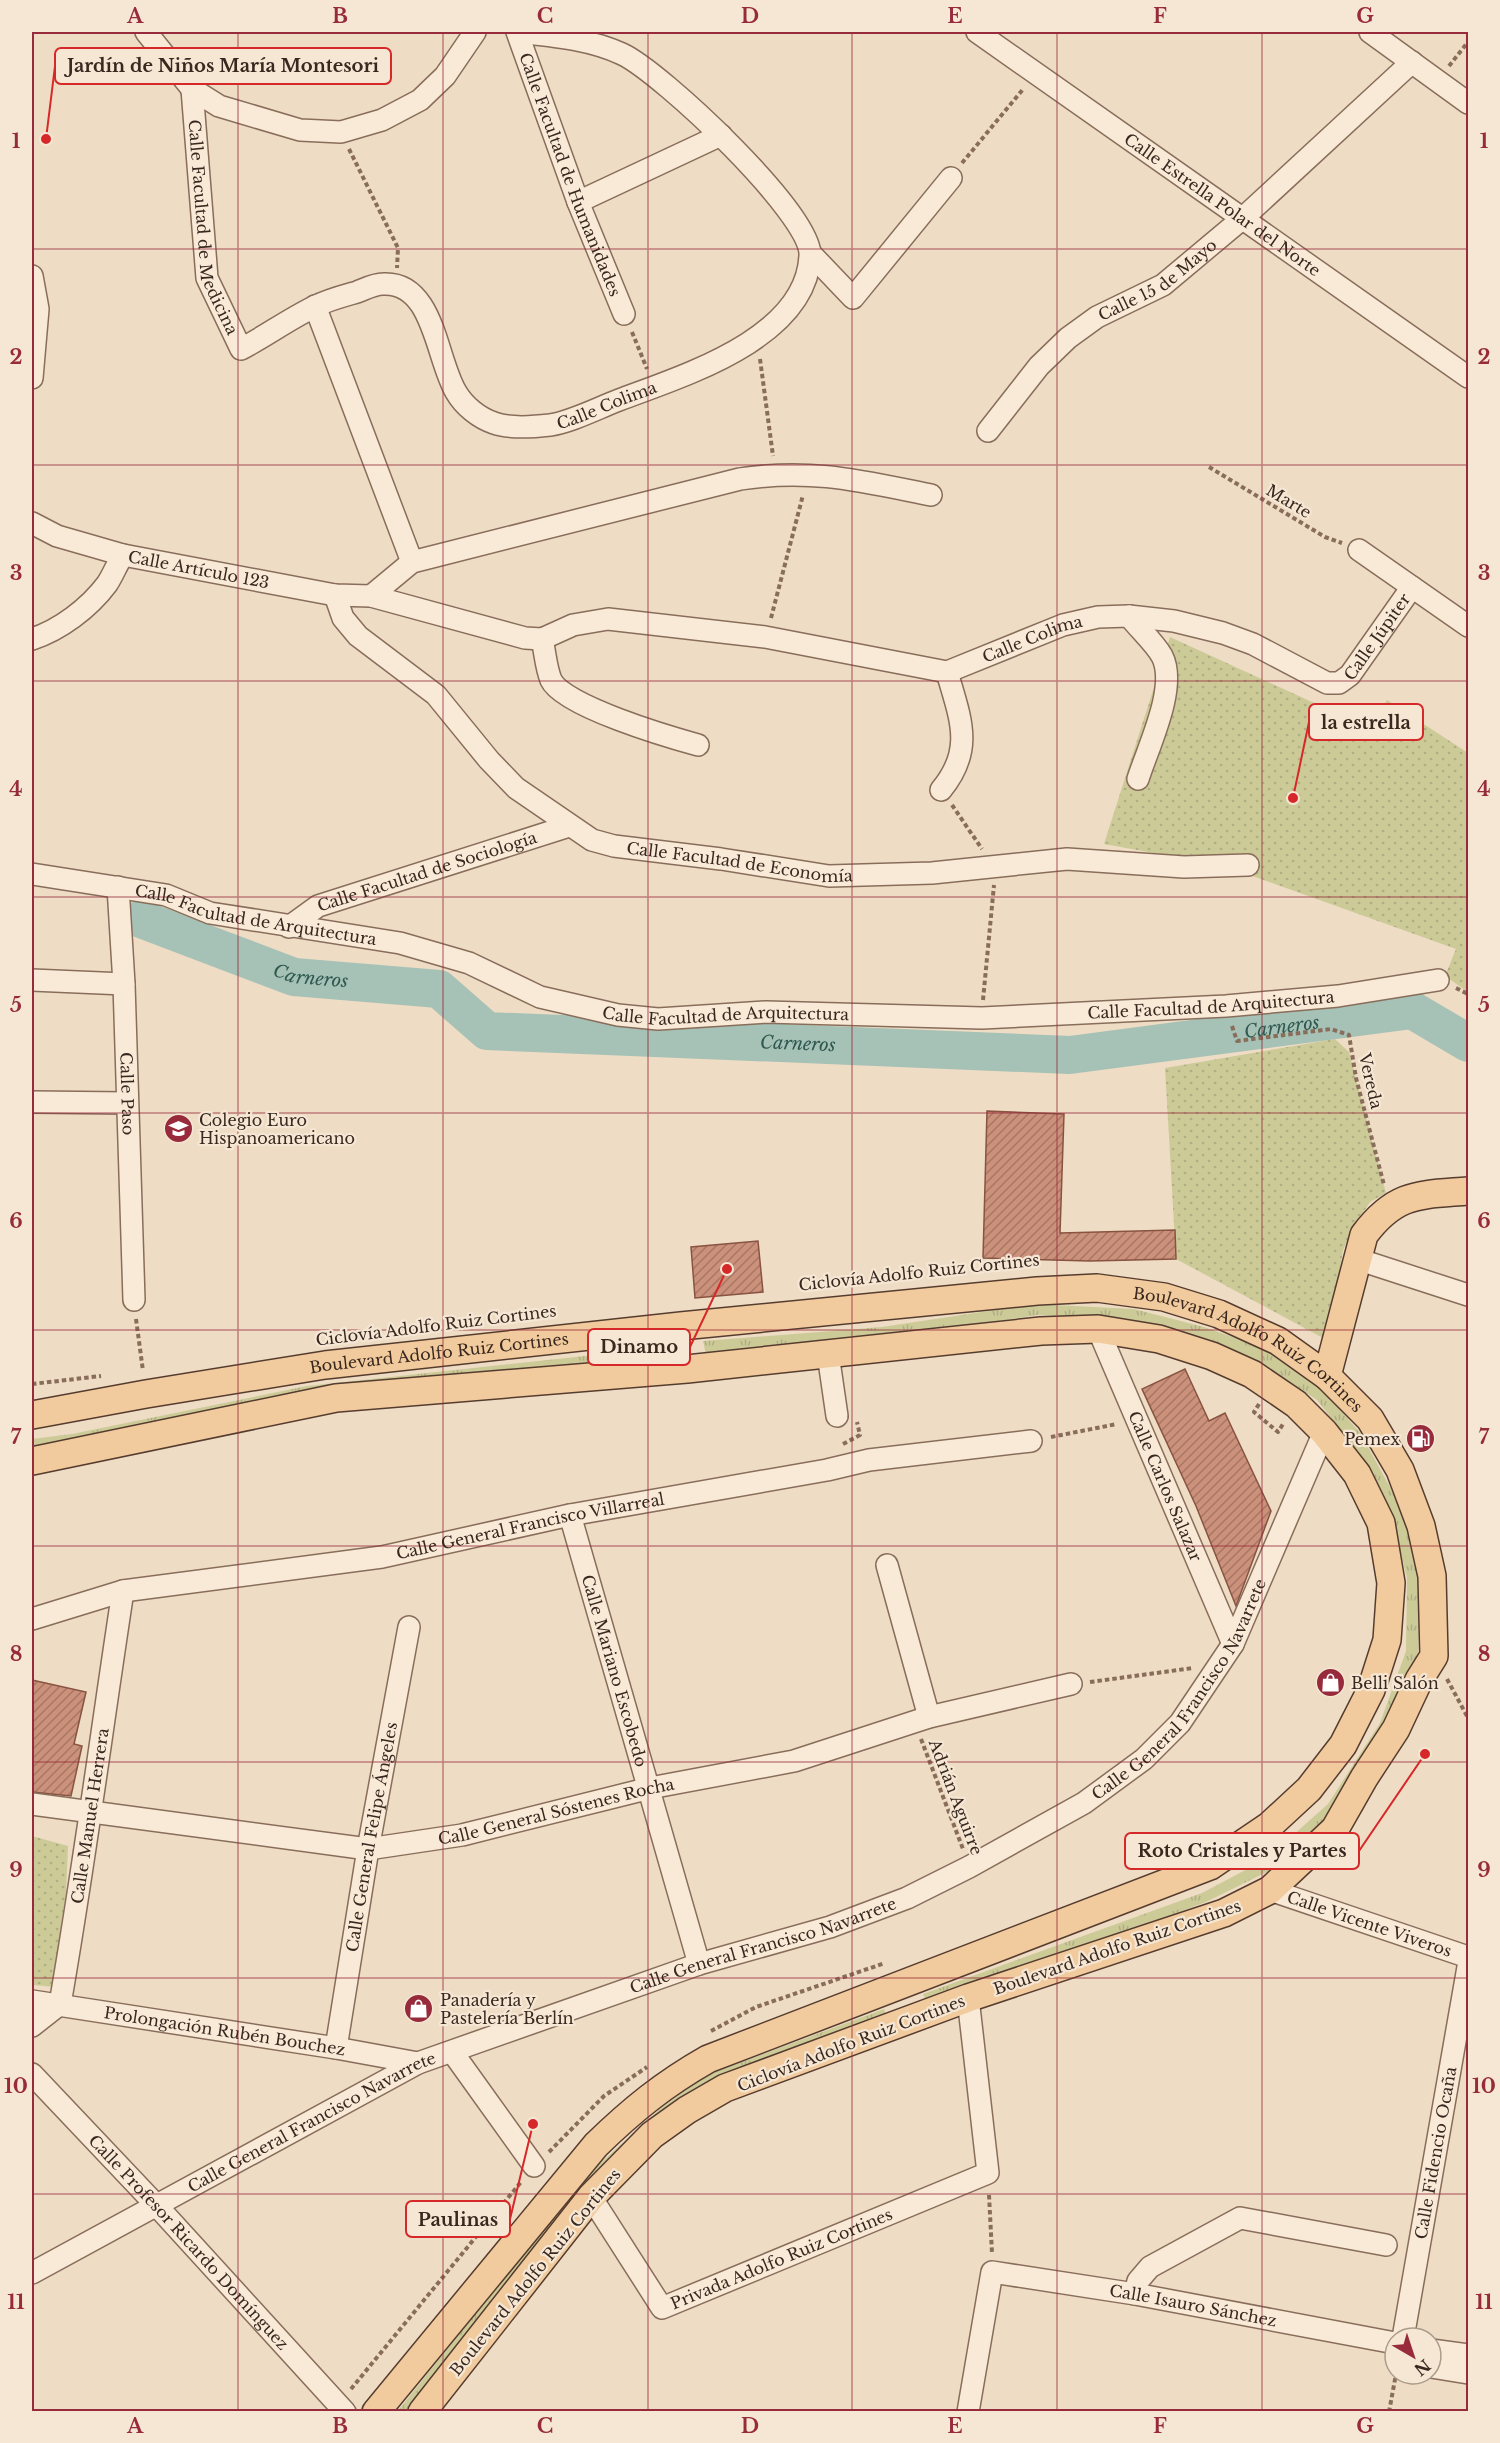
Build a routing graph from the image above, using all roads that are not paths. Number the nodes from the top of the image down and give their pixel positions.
1 (146, 32) edge
2 (475, 32) edge
3 (518, 32) edge
4 (977, 32) edge
5 (1370, 32) edge
6 (1412, 62) junction
7 (192, 89) junction
8 (1468, 102) edge
9 (721, 135) junction
10 (951, 178) road end
11 (578, 201) junction
12 (1243, 218) junction
13 (811, 254) junction
14 (32, 276) edge
15 (315, 306) junction
16 (624, 314) road end
17 (1468, 377) edge
18 (32, 378) edge
19 (988, 430) dead end
20 (931, 495) dead end
21 (32, 523) edge
22 (1359, 550) road end
23 (123, 555) junction
24 (412, 562) junction
25 (1412, 587) junction
26 (335, 595) junction
27 (371, 596) junction
28 (1129, 616) junction
29 (1468, 626) edge
30 (32, 639) edge
31 (542, 639) junction
32 (947, 672) junction
33 (1339, 683) joint
34 (698, 745) dead end
35 (1138, 779) dead end
36 (940, 790) road end
37 (569, 826) junction
38 (1248, 865) dead end
39 (32, 874) edge
40 (118, 893) junction
41 (289, 927) junction
42 (32, 980) edge
43 (1438, 980) dead end
44 (124, 984) junction
45 (32, 1102) edge
46 (126, 1103) junction
47 (1468, 1191) edge
48 (1357, 1259) junction
49 (1468, 1295) edge
50 (134, 1300) road end
51 (681, 1326) junction
52 (1098, 1329) junction
53 (828, 1354) junction
54 (687, 1369) junction
55 (1327, 1376) junction
56 (32, 1415) edge
57 (837, 1416) road end
58 (1324, 1432) junction
59 (1031, 1441) road end
60 (32, 1461) edge
61 (570, 1515) junction
62 (887, 1565) dead end
63 (123, 1591) junction
64 (32, 1619) edge
65 (409, 1627) dead end
66 (1233, 1644) junction
67 (1071, 1684) road end
68 (925, 1726) junction
69 (650, 1788) junction
70 (32, 1804) edge
71 (89, 1814) junction
72 (368, 1849) junction
73 (1270, 1890) junction
74 (1468, 1958) edge
75 (699, 1964) junction
76 (1468, 1968) edge
77 (897, 1972) junction
78 (968, 1998) junction
79 (32, 2001) edge
80 (60, 2004) junction
81 (917, 2017) junction
82 (32, 2026) edge
83 (336, 2048) junction
84 (453, 2053) junction
85 (418, 2063) junction
86 (32, 2074) edge
87 (534, 2166) road end
88 (591, 2197) junction
89 (157, 2206) junction
90 (1386, 2245) dead end
91 (32, 2273) edge
92 (1135, 2294) junction
93 (1405, 2326) edge
94 (1383, 2341) edge
95 (1443, 2352) edge
96 (1468, 2355) edge
97 (1443, 2369) edge
98 (1468, 2373) edge
99 (342, 2408) edge
100 (376, 2412) edge
101 (422, 2412) edge
102 (968, 2412) edge

1 - 7 street
2 - 7 street
3 - 9 street
3 - 11 street, Calle Facultad de Humanidades
4 - 12 street, Calle Estrella Polar del Norte
5 - 6 street
6 - 8 street
6 - 12 street, Calle 15 de Mayo
7 - 15 street, Calle Facultad de Medicina
9 - 11 street
9 - 13 street
10 - 13 street
11 - 16 street, Calle Facultad de Humanidades
12 - 17 street, Calle Estrella Polar del Norte
12 - 19 street, Calle 15 de Mayo
13 - 15 street, Calle Colima
14 - 18 street
15 - 24 street
20 - 24 street
21 - 23 street, Calle Artículo 123
22 - 25 street
23 - 26 street, Calle Artículo 123
23 - 30 street
24 - 27 street
25 - 29 street
25 - 33 street, Calle Júpiter
26 - 27 street, Calle Artículo 123
26 - 37 street, Calle Facultad de Economía
27 - 31 street
28 - 32 street, Calle Colima
28 - 33 street, Calle Colima
28 - 35 street
31 - 32 street
31 - 34 street
32 - 36 street
37 - 38 street, Calle Facultad de Economía
37 - 41 street, Calle Facultad de Sociología
39 - 40 street, Calle Facultad de Arquitectura
40 - 41 street, Calle Facultad de Arquitectura
40 - 44 street, Calle Paso
41 - 43 street, Calle Facultad de Arquitectura
42 - 44 street
44 - 46 street, Calle Paso
45 - 46 street
46 - 50 street, Calle Paso
47 - 48 main road
48 - 49 street
48 - 55 main road
51 - 54 main road
51 - 55 main road, Boulevard Adolfo Ruiz Cortines
51 - 56 main road, Boulevard Adolfo Ruiz Cortines
52 - 53 main road, Boulevard Adolfo Ruiz Cortines
52 - 58 main road, Boulevard Adolfo Ruiz Cortines
52 - 66 street, Calle Carlos Salazar
53 - 54 main road, Boulevard Adolfo Ruiz Cortines
53 - 57 street
54 - 60 main road, Boulevard Adolfo Ruiz Cortines
55 - 73 main road, Boulevard Adolfo Ruiz Cortines
58 - 66 street, Calle General Francisco Navarrete
58 - 77 main road, Boulevard Adolfo Ruiz Cortines
59 - 61 street, Calle General Francisco Villarreal
61 - 63 street, Calle General Francisco Villarreal
61 - 69 street, Calle Mariano Escobedo
62 - 68 street
63 - 64 street, Calle General Francisco Villarreal
63 - 71 street, Calle Manuel Herrera
65 - 72 street, Calle General Felipe Ángeles
66 - 75 street, Calle General Francisco Navarrete
67 - 68 street, Calle General Sóstenes Rocha
68 - 69 street, Calle General Sóstenes Rocha
69 - 72 street, Calle General Sóstenes Rocha
69 - 75 street, Calle Mariano Escobedo
70 - 71 street, Calle General Sóstenes Rocha
71 - 72 street, Calle General Sóstenes Rocha
71 - 80 street, Calle Manuel Herrera
72 - 83 street, Calle General Felipe Ángeles
73 - 74 street, Calle Vicente Viveros
73 - 78 main road, Boulevard Adolfo Ruiz Cortines
75 - 84 street, Calle General Francisco Navarrete
76 - 93 street, Calle Fidencio Ocaña
77 - 81 main road
77 - 100 main road, Boulevard Adolfo Ruiz Cortines
78 - 81 main road, Boulevard Adolfo Ruiz Cortines
78 - 88 street, Privada Adolfo Ruiz Cortines
79 - 80 street, Prolongación Rubén Bouchez
80 - 82 street
80 - 83 street, Prolongación Rubén Bouchez
81 - 88 main road, Boulevard Adolfo Ruiz Cortines
83 - 85 street, Prolongación Rubén Bouchez
84 - 85 street, Calle General Francisco Navarrete
84 - 87 street
85 - 89 street, Calle General Francisco Navarrete
86 - 89 street, Calle Profesor Ricardo Domínguez
88 - 101 main road, Boulevard Adolfo Ruiz Cortines
89 - 91 street, Calle General Francisco Navarrete
89 - 99 street, Calle Profesor Ricardo Domínguez
90 - 92 street
92 - 94 street, Calle Isauro Sánchez
92 - 102 street, Calle Isauro Sánchez
95 - 96 street
97 - 98 street

